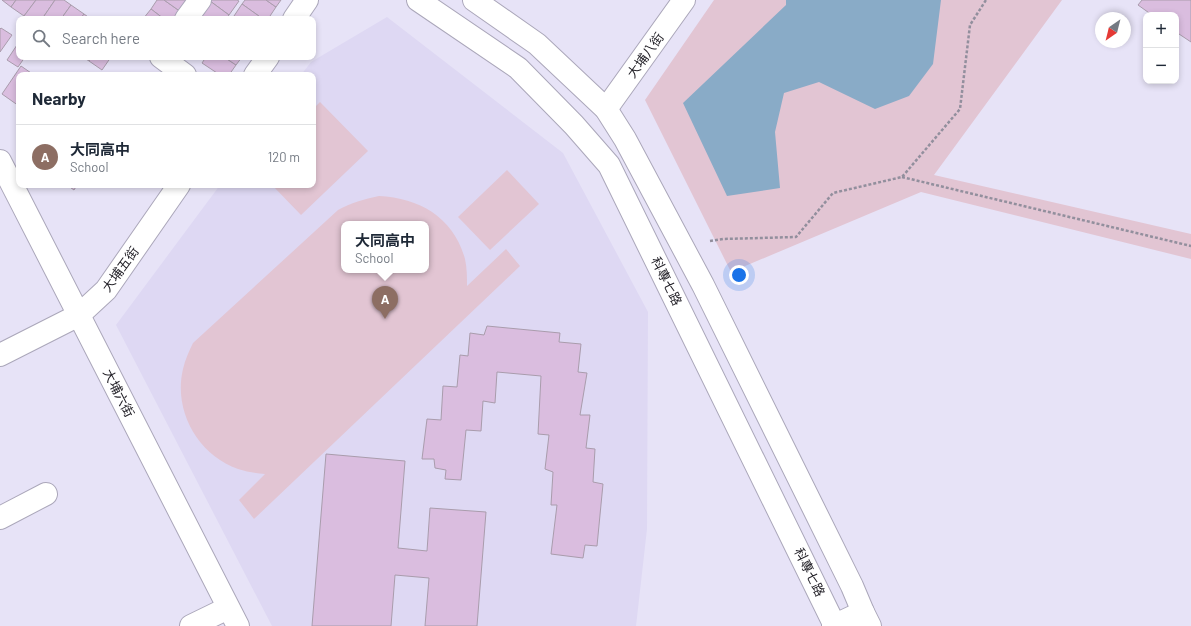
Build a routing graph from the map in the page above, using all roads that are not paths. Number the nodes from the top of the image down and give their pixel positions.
1 (200, 0) edge
2 (307, 0) edge
3 (418, 0) edge
4 (474, 0) edge
5 (684, 0) edge
6 (188, 16) edge
7 (296, 16) edge
8 (165, 60) edge
9 (266, 60) edge
10 (181, 72) edge
11 (257, 72) edge
12 (606, 109) junction
13 (0, 160) edge
14 (177, 188) edge
15 (79, 315) junction
16 (0, 355) edge
17 (46, 494) dead end
18 (0, 518) edge
19 (233, 617) edge
20 (866, 619) edge
21 (191, 626) edge
22 (835, 626) edge

1 - 6 street
2 - 7 street
3 - 22 street, 科專七路
4 - 12 street
5 - 12 street, 大埔八街
8 - 10 street
9 - 11 street
12 - 20 street
13 - 15 street, 大埔六街
14 - 15 street, 大埔五街
15 - 16 street, 大埔五街
15 - 19 street, 大埔六街
17 - 18 street
19 - 21 street
20 - 22 street

